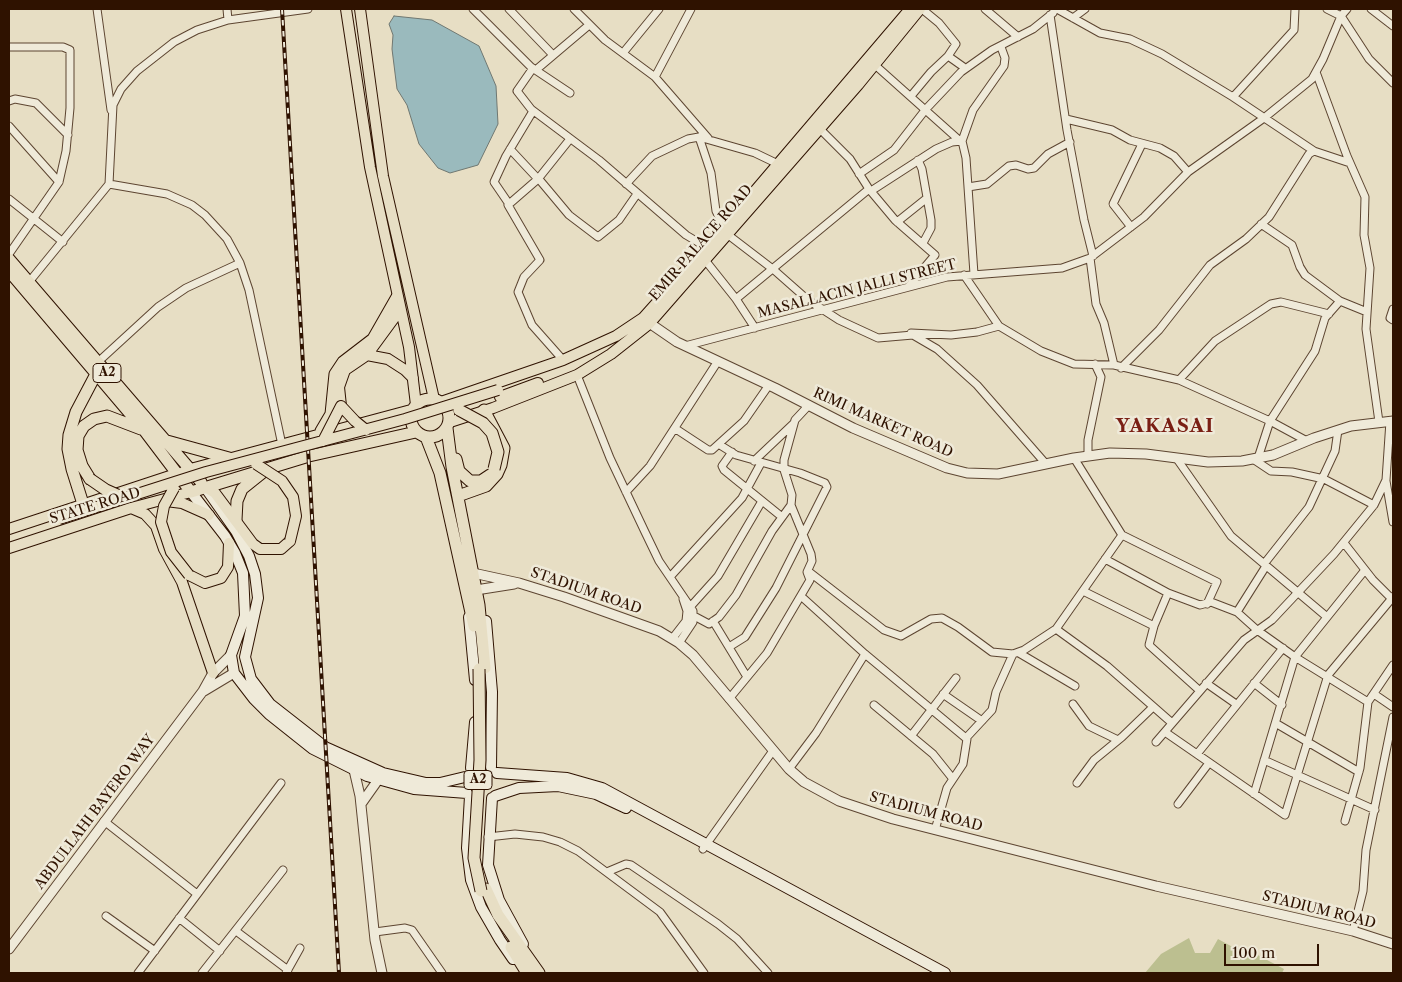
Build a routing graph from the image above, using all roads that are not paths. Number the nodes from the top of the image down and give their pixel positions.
1 (97, 9) edge
2 (227, 9) edge
3 (308, 9) edge
4 (346, 9) edge
5 (360, 9) edge
6 (472, 9) edge
7 (509, 9) edge
8 (574, 9) edge
9 (659, 9) edge
10 (691, 9) edge
11 (910, 9) edge
12 (921, 9) edge
13 (985, 9) edge
14 (1056, 9) edge
15 (1085, 9) edge
16 (1295, 9) edge
17 (1327, 9) edge
18 (1347, 9) edge
19 (1370, 9) edge
20 (1050, 16) junction
21 (1341, 16) junction
22 (1073, 18) junction
23 (228, 20) junction
24 (589, 25) junction
25 (901, 26) junction
26 (1393, 26) edge
27 (1018, 37) junction
28 (9, 46) edge
29 (1001, 47) junction
30 (623, 53) junction
31 (553, 55) junction
32 (948, 56) junction
33 (875, 65) junction
34 (965, 68) junction
35 (535, 69) junction
36 (1316, 72) junction
37 (655, 78) junction
38 (1393, 83) edge
39 (570, 93) dead end
40 (911, 96) junction
41 (1233, 97) junction
42 (9, 101) edge
43 (926, 109) junction
44 (533, 111) junction
45 (1264, 118) junction
46 (1066, 119) junction
47 (112, 120) junction
48 (9, 126) edge
49 (819, 128) junction
50 (68, 135) junction
51 (699, 137) junction
52 (708, 138) junction
53 (570, 139) junction
54 (961, 141) junction
55 (1070, 142) junction
56 (1142, 144) junction
57 (510, 148) junction
58 (1314, 151) junction
59 (918, 160) junction
60 (1350, 163) junction
61 (778, 164) junction
62 (1188, 172) junction
63 (859, 174) junction
64 (538, 178) junction
65 (59, 182) junction
66 (110, 184) junction
67 (626, 184) junction
68 (968, 187) junction
69 (870, 190) junction
70 (637, 194) junction
71 (927, 198) junction
72 (9, 200) edge
73 (509, 204) junction
74 (33, 218) junction
75 (897, 222) junction
76 (1261, 224) junction
77 (1130, 227) junction
78 (726, 230) junction
79 (63, 242) junction
80 (923, 243) junction
81 (706, 247) junction
82 (9, 254) edge
83 (1092, 257) junction
84 (9, 259) edge
85 (705, 260) junction
86 (240, 263) junction
87 (774, 270) junction
88 (9, 271) edge
89 (974, 274) junction
90 (964, 275) junction
91 (29, 282) junction
92 (907, 288) junction
93 (397, 297) junction
94 (736, 299) junction
95 (1340, 301) junction
96 (1393, 309) edge
97 (400, 310) junction
98 (824, 311) junction
99 (1367, 312) junction
100 (1328, 314) junction
101 (1393, 320) edge
102 (646, 321) junction
103 (999, 326) junction
104 (755, 328) junction
105 (903, 334) junction
106 (620, 339) junction
107 (685, 346) junction
108 (367, 355) junction
109 (563, 360) junction
110 (718, 361) junction
111 (98, 362) junction
112 (1095, 364) junction
113 (1118, 366) junction
114 (96, 374) junction
115 (577, 375) junction
116 (414, 379) junction
117 (1179, 380) junction
118 (769, 385) junction
119 (499, 393) junction
120 (438, 400) junction
121 (809, 405) junction
122 (341, 406) junction
123 (414, 408) junction
124 (459, 410) junction
125 (484, 410) junction
126 (1270, 421) junction
127 (1392, 421) edge
128 (1379, 422) junction
129 (793, 423) junction
130 (448, 429) junction
131 (676, 429) junction
132 (144, 430) junction
133 (366, 430) junction
134 (1338, 430) junction
135 (421, 434) junction
136 (320, 438) junction
137 (167, 441) junction
138 (1307, 441) junction
139 (282, 445) junction
140 (720, 445) junction
141 (732, 452) junction
142 (1088, 455) junction
143 (231, 458) junction
144 (1074, 458) junction
145 (1177, 458) junction
146 (1255, 459) junction
147 (758, 462) junction
148 (256, 464) junction
149 (1046, 464) junction
150 (269, 468) junction
151 (192, 469) junction
152 (784, 470) junction
153 (178, 473) junction
154 (1324, 479) junction
155 (1386, 480) junction
156 (205, 487) junction
157 (174, 488) junction
158 (747, 490) junction
159 (191, 492) junction
160 (626, 492) junction
161 (458, 496) junction
162 (762, 501) junction
163 (155, 502) junction
164 (128, 503) junction
165 (83, 504) junction
166 (791, 505) junction
167 (1374, 505) junction
168 (209, 515) junction
169 (782, 517) junction
170 (236, 520) junction
171 (60, 522) junction
172 (1393, 522) edge
173 (9, 529) edge
174 (9, 534) edge
175 (1122, 535) junction
176 (802, 537) junction
177 (9, 541) edge
178 (229, 543) junction
179 (1344, 543) junction
180 (9, 548) edge
181 (1105, 560) junction
182 (1265, 565) junction
183 (1365, 570) junction
184 (808, 571) junction
185 (473, 573) junction
186 (670, 577) junction
187 (519, 583) junction
188 (476, 590) junction
189 (1083, 591) junction
190 (1168, 593) junction
191 (1298, 593) junction
192 (682, 594) junction
193 (802, 597) junction
194 (1392, 598) edge
195 (1207, 604) junction
196 (691, 606) junction
197 (475, 607) junction
198 (1237, 612) junction
199 (694, 616) junction
200 (1327, 617) junction
201 (713, 622) junction
202 (1154, 626) junction
203 (1056, 629) junction
204 (1257, 630) junction
205 (676, 641) junction
206 (729, 647) junction
207 (1283, 648) junction
208 (865, 654) junction
209 (1016, 654) junction
210 (232, 655) junction
211 (1295, 657) junction
212 (1393, 665) edge
213 (213, 673) junction
214 (234, 673) junction
215 (1328, 675) junction
216 (747, 677) junction
217 (956, 678) dead end
218 (1254, 682) junction
219 (1206, 683) junction
220 (1075, 686) dead end
221 (204, 691) junction
222 (1200, 691) junction
223 (943, 694) junction
224 (1374, 694) junction
225 (729, 699) junction
226 (1368, 702) junction
227 (1074, 704) dead end
228 (1236, 704) junction
229 (874, 705) dead end
230 (1282, 705) junction
231 (1153, 707) junction
232 (1393, 707) edge
233 (930, 710) junction
234 (1393, 717) edge
235 (982, 721) junction
236 (1172, 723) junction
237 (1276, 724) junction
238 (1164, 732) junction
239 (912, 736) junction
240 (966, 738) junction
241 (1118, 740) junction
242 (1156, 742) dead end
243 (1308, 742) junction
244 (316, 745) junction
245 (772, 752) junction
246 (1197, 754) junction
247 (1264, 760) junction
248 (1209, 763) junction
249 (789, 769) junction
250 (354, 770) junction
251 (494, 770) junction
252 (1359, 772) junction
253 (468, 773) junction
254 (1296, 776) junction
255 (953, 779) junction
256 (378, 780) junction
257 (282, 783) dead end
258 (1077, 783) dead end
259 (1254, 794) junction
260 (468, 795) junction
261 (493, 797) junction
262 (1351, 800) junction
263 (361, 804) junction
264 (1178, 804) dead end
265 (1375, 810) junction
266 (104, 821) junction
267 (1345, 821) dead end
268 (935, 830) junction
269 (488, 837) junction
270 (705, 846) junction
271 (284, 870) dead end
272 (607, 872) junction
273 (197, 894) junction
274 (106, 916) dead end
275 (179, 918) junction
276 (236, 931) junction
277 (1353, 931) junction
278 (375, 932) junction
279 (1393, 944) edge
280 (300, 948) dead end
281 (9, 949) edge
282 (155, 951) junction
283 (220, 951) junction
284 (287, 972) edge
285 (532, 972) edge
286 (138, 973) edge
287 (202, 973) edge
288 (382, 973) edge
289 (442, 973) edge
290 (704, 973) edge
291 (768, 973) edge
292 (934, 973) edge
293 (945, 973) edge

1 - 47 street
2 - 23 street
3 - 23 street
4 - 93 main road
5 - 120 main road
6 - 35 street
7 - 31 street
8 - 24 street
9 - 30 street
10 - 37 street
11 - 25 main road, EMIR PALACE ROAD
12 - 25 main road, EMIR PALACE ROAD
12 - 32 street
13 - 27 street
14 - 20 street
14 - 22 street
15 - 22 street
16 - 41 street
17 - 21 street
18 - 21 street, MASALLACIN JALLI STREET
19 - 26 street
20 - 27 street
20 - 46 street
21 - 36 street, MASALLACIN JALLI STREET
21 - 38 street
22 - 41 street
23 - 47 street
24 - 30 street
24 - 31 street
25 - 33 main road, EMIR PALACE ROAD
25 - 61 main road, EMIR PALACE ROAD
27 - 29 street
28 - 50 street
29 - 34 street
29 - 54 street
30 - 37 street
31 - 35 street
32 - 34 street
32 - 40 street
33 - 40 street
33 - 49 main road, EMIR PALACE ROAD
34 - 43 street
35 - 39 street
35 - 44 street
36 - 45 street, MASALLACIN JALLI STREET
36 - 60 street
37 - 52 street
40 - 43 street
41 - 45 street
42 - 50 street
43 - 54 street
43 - 63 street
44 - 53 street
44 - 57 street
45 - 58 street
45 - 62 street, MASALLACIN JALLI STREET
46 - 55 street
46 - 56 street
47 - 66 street
48 - 65 street
49 - 63 street
49 - 78 main road, EMIR PALACE ROAD
50 - 65 street
51 - 52 street
51 - 67 street
51 - 78 street
52 - 61 street
53 - 64 street
53 - 67 street
54 - 59 street
54 - 68 street
55 - 68 street
55 - 83 street
56 - 62 street
56 - 77 street
57 - 64 street
57 - 73 street
58 - 60 street
58 - 76 street
59 - 69 street
59 - 71 street
60 - 99 street
61 - 78 main road, EMIR PALACE ROAD
62 - 77 street, MASALLACIN JALLI STREET
63 - 69 street
64 - 70 street
64 - 73 street
65 - 74 street
66 - 79 street
66 - 86 street
67 - 70 street
68 - 89 street
69 - 75 street
69 - 87 street
70 - 81 street
71 - 75 street
71 - 80 street
72 - 74 street
73 - 109 street
74 - 79 street
74 - 82 street
75 - 80 street
76 - 95 street
76 - 113 street
77 - 83 street, MASALLACIN JALLI STREET
78 - 81 main road, EMIR PALACE ROAD
78 - 85 main road, EMIR PALACE ROAD
78 - 87 street
79 - 91 street
80 - 92 street
81 - 102 main road, EMIR PALACE ROAD
83 - 89 street, MASALLACIN JALLI STREET
83 - 113 street
84 - 91 highway, A2
85 - 94 street
85 - 102 main road, EMIR PALACE ROAD
86 - 111 street
86 - 139 street
87 - 94 street
87 - 98 street
88 - 114 highway, A2
89 - 90 street, MASALLACIN JALLI STREET
90 - 92 street, MASALLACIN JALLI STREET
90 - 103 street
91 - 111 highway, A2
92 - 98 street, MASALLACIN JALLI STREET
93 - 97 main road
93 - 136 highway
94 - 104 street
95 - 99 street
95 - 100 street
96 - 101 street
97 - 108 main road
97 - 116 main road
98 - 104 street, MASALLACIN JALLI STREET
98 - 105 street
99 - 128 street
100 - 117 street
100 - 126 street
102 - 106 main road, EMIR PALACE ROAD
102 - 107 street, RIMI MARKET ROAD
103 - 105 street
103 - 112 street
104 - 107 street, MASALLACIN JALLI STREET
105 - 149 street
106 - 109 main road, EMIR PALACE ROAD
106 - 115 main road, EMIR PALACE ROAD
106 - 119 main road
107 - 110 street, RIMI MARKET ROAD
108 - 116 main road
108 - 122 main road
109 - 120 main road, EMIR PALACE ROAD
110 - 118 street, RIMI MARKET ROAD
110 - 131 street
111 - 137 highway, A2
112 - 113 street
112 - 142 street
113 - 117 street
114 - 132 highway, A2
114 - 165 highway
115 - 125 main road, EMIR PALACE ROAD
115 - 160 street
116 - 123 main road
117 - 126 street
118 - 121 street, RIMI MARKET ROAD
118 - 140 street
119 - 124 main road
119 - 133 main road, bridge
120 - 123 highway
120 - 130 highway, A2
121 - 129 street
121 - 149 street, RIMI MARKET ROAD
122 - 133 main road, bridge
122 - 136 main road, bridge
123 - 135 highway, A2
123 - 136 highway
124 - 130 highway, bridge
124 - 148 main road
125 - 130 main road, EMIR PALACE ROAD
125 - 161 highway
126 - 138 street
126 - 146 street
127 - 128 street, RIMI MARKET ROAD
127 - 155 street
128 - 134 street, RIMI MARKET ROAD
129 - 147 street
129 - 152 street
130 - 135 highway
130 - 161 highway, A2
131 - 140 street
131 - 160 street
132 - 153 highway, A2
132 - 164 highway, bridge
133 - 136 main road, bridge
134 - 138 street, RIMI MARKET ROAD
134 - 154 street
135 - 150 highway
135 - 197 highway, A2
136 - 139 highway
136 - 164 main road, bridge
137 - 143 highway
137 - 151 highway, A2
138 - 146 street, RIMI MARKET ROAD
139 - 143 highway
140 - 141 street
141 - 147 street
141 - 158 street
142 - 144 street, RIMI MARKET ROAD
142 - 145 street, RIMI MARKET ROAD
143 - 151 highway
144 - 149 street, RIMI MARKET ROAD
144 - 175 street
145 - 146 street, RIMI MARKET ROAD
145 - 182 street
146 - 154 street
147 - 152 street
147 - 158 street
148 - 157 main road
148 - 170 main road, bridge
150 - 156 highway
150 - 170 highway
151 - 153 highway
151 - 156 highway, A2
152 - 166 street
152 - 176 street
153 - 159 highway, A2
153 - 165 main road, STATE ROAD
154 - 167 street
154 - 182 street
155 - 167 street
155 - 172 street
156 - 159 highway
156 - 170 main road
156 - 244 main road
157 - 171 main road
157 - 178 main road, bridge
158 - 162 street
158 - 186 street
159 - 163 main road, STATE ROAD
159 - 168 main road
160 - 186 street
161 - 185 highway, A2
162 - 169 street
162 - 196 street
163 - 164 main road, STATE ROAD
163 - 168 main road
164 - 171 main road, bridge
164 - 180 main road, STATE ROAD
164 - 213 main road
165 - 173 main road, STATE ROAD
166 - 169 street
166 - 176 street
167 - 179 street
168 - 178 main road
169 - 201 street
171 - 174 main road
171 - 177 main road
175 - 181 street
175 - 195 street
176 - 184 street
176 - 206 street
178 - 210 main road
179 - 183 street
179 - 191 street
181 - 189 street
181 - 190 street
182 - 191 street
182 - 198 street
183 - 194 street
183 - 200 street
184 - 193 street
184 - 209 street
185 - 187 street, STADIUM ROAD
185 - 188 highway, A2
186 - 192 street
187 - 188 street, STADIUM ROAD
187 - 205 street, STADIUM ROAD
188 - 197 highway, A2
189 - 202 street
189 - 203 street
190 - 195 street
190 - 202 street
191 - 200 street
191 - 204 street
192 - 196 street
192 - 205 street
193 - 208 street
193 - 216 street
194 - 215 street
195 - 198 street
196 - 199 street
197 - 251 main road, A2
197 - 253 main road, A2
197 - 285 highway, A2, bridge
198 - 204 street
199 - 201 street
199 - 205 street
200 - 211 street
201 - 206 street
202 - 222 street
203 - 209 street
203 - 231 street
204 - 207 street
204 - 219 street
205 - 225 street, STADIUM ROAD
206 - 216 street
207 - 211 street
207 - 218 street
208 - 233 street
208 - 249 street
209 - 220 street
209 - 235 street
210 - 213 street
210 - 214 main road
211 - 215 street
211 - 230 street
212 - 224 street
213 - 221 street
214 - 221 street
214 - 244 main road
215 - 226 street
215 - 243 street
216 - 225 street
217 - 223 street
218 - 228 street
218 - 230 street
219 - 222 street
219 - 228 street
221 - 266 street, ABDULLAHI BAYERO WAY
222 - 236 street
223 - 233 street
223 - 235 street
224 - 226 street
224 - 232 street
225 - 245 street, STADIUM ROAD
226 - 252 street
227 - 241 street
228 - 246 street
229 - 239 street
230 - 237 street
231 - 236 street
231 - 241 street
233 - 239 street
233 - 240 street
234 - 265 street
235 - 240 street
236 - 238 street
237 - 243 street
237 - 247 street
238 - 242 street
238 - 246 street
239 - 255 street
240 - 255 street
241 - 258 street
243 - 252 street
243 - 254 street
244 - 250 main road
244 - 253 main road
245 - 249 street, STADIUM ROAD
245 - 270 street
246 - 248 street
247 - 254 street
247 - 259 street
248 - 259 street
248 - 264 street
249 - 268 street, STADIUM ROAD
250 - 256 main road
250 - 263 street
251 - 253 main road
251 - 261 main road
251 - 270 main road
252 - 262 street
253 - 260 main road
254 - 259 street
254 - 262 street
255 - 268 street
256 - 260 main road
256 - 263 street
257 - 273 street
260 - 261 main road
260 - 285 main road, A2
261 - 269 main road, A2
261 - 270 main road
262 - 265 street
262 - 267 street
263 - 278 street
265 - 277 street
266 - 273 street
266 - 281 street, ABDULLAHI BAYERO WAY
268 - 277 street, STADIUM ROAD
269 - 272 street
269 - 285 main road, A2
270 - 292 main road
270 - 293 main road
271 - 276 street
272 - 290 street
272 - 291 street
273 - 275 street
274 - 282 street
275 - 282 street
275 - 283 street
276 - 283 street
276 - 284 street
277 - 279 street, STADIUM ROAD
278 - 288 street
278 - 289 street
280 - 284 street
282 - 286 street
283 - 287 street

